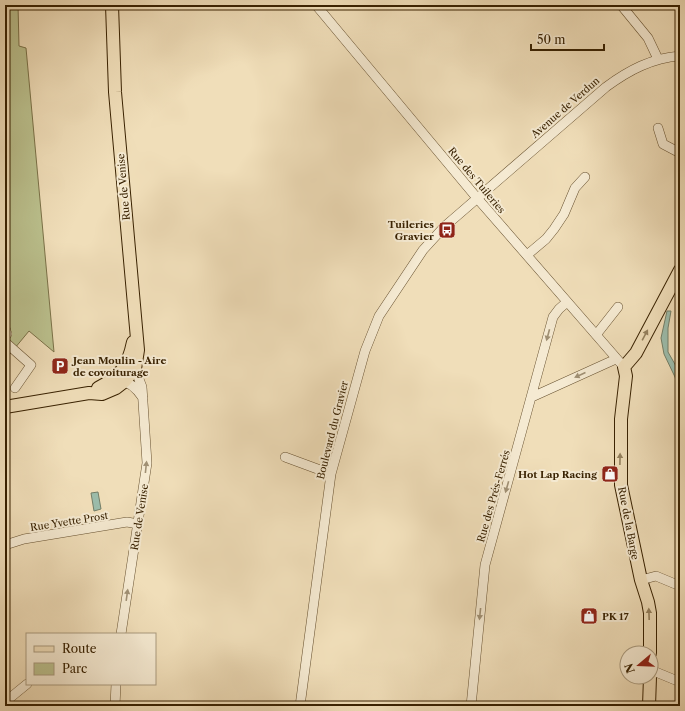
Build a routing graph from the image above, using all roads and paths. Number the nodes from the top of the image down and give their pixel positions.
1 (112, 5) edge
2 (316, 5) edge
3 (621, 5) edge
4 (680, 56) edge
5 (658, 59) junction
6 (658, 128) dead end
7 (680, 153) edge
8 (585, 177) dead end
9 (477, 198) junction
10 (527, 255) junction
11 (680, 270) edge
12 (567, 302) junction
13 (618, 307) dead end
14 (136, 327) junction
15 (5, 328) edge
16 (596, 335) junction
17 (5, 336) edge
18 (5, 342) edge
19 (620, 363) junction
20 (135, 369) junction
21 (111, 381) junction
22 (125, 381) junction
23 (15, 388) dead end
24 (89, 393) junction
25 (532, 397) junction
26 (143, 399) junction
27 (5, 407) edge
28 (285, 457) dead end
29 (331, 474) junction
30 (138, 524) junction
31 (5, 545) edge
32 (641, 580) junction
33 (680, 586) edge
34 (121, 633) edge
35 (650, 645) edge
36 (659, 673) edge
37 (680, 682) edge
38 (26, 685) edge
39 (116, 685) edge
40 (649, 685) edge
41 (5, 702) edge
42 (115, 706) edge
43 (300, 706) edge
44 (471, 706) edge
45 (648, 706) edge

1 - 14 main road, Rue de Venise
2 - 9 street, Rue des Tuileries
3 - 5 street
4 - 5 street, Avenue de Verdun
5 - 9 street, Avenue de Verdun
6 - 7 street
8 - 10 street
9 - 10 street, Rue des Tuileries
9 - 29 street, Boulevard du Gravier
10 - 12 street, Rue des Tuileries
19 -> 11 main road
12 - 16 street, Rue des Tuileries
12 -> 25 street, Rue des Prés-Ferrés
13 - 16 street
14 - 20 main road, Rue de Venise
14 - 21 main road
15 - 17 street
16 - 19 street, Rue des Tuileries
18 - 23 street
19 -> 25 street
32 -> 19 main road, Rue de la Barge
20 - 22 main road
20 - 26 street, Rue de Venise
21 - 22 street
21 - 24 main road
22 - 24 main road
22 - 26 street
24 - 27 main road
25 -> 44 street, Rue des Prés-Ferrés
30 -> 26 street, Rue de Venise
28 - 29 street
29 - 43 street, Boulevard du Gravier
30 - 31 street, Rue Yvette Prost
34 -> 30 street, Rue de Venise
32 - 33 street
35 -> 32 main road, Rue de la Barge
36 - 37 street
38 - 41 street
39 - 42 street
40 - 45 main road

